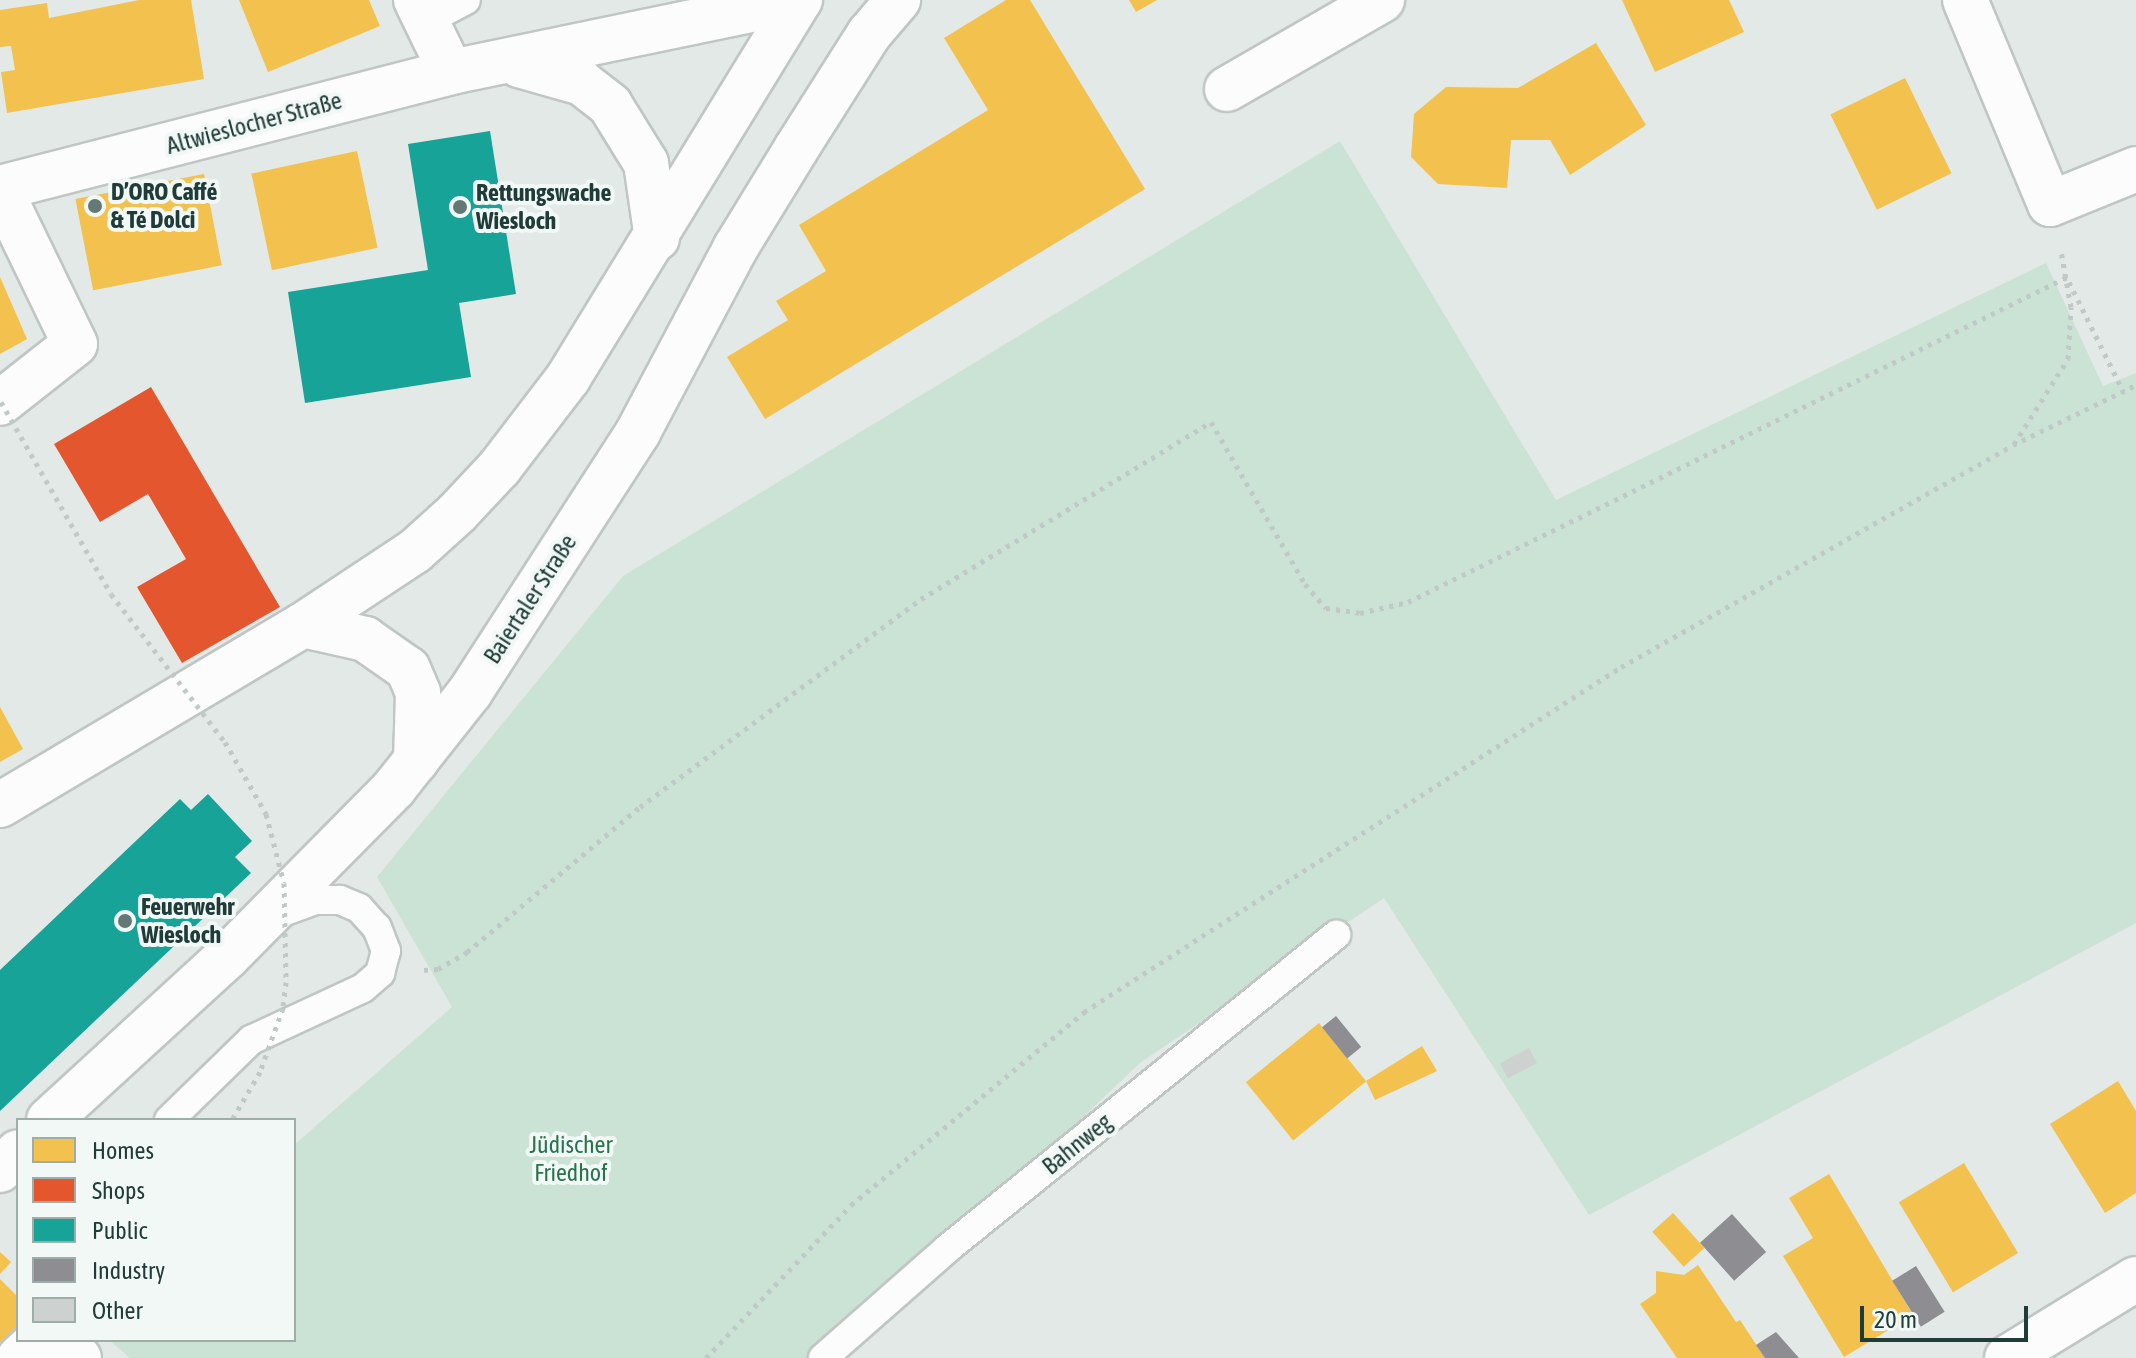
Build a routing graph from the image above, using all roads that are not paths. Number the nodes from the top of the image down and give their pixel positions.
1 (466, 0) edge
2 (800, 0) edge
3 (898, 0) edge
4 (1382, 0) edge
5 (1965, 0) edge
6 (421, 11) edge
7 (508, 64) junction
8 (451, 72) junction
9 (1227, 89) dead end
10 (2136, 169) edge
11 (0, 188) edge
12 (657, 238) junction
13 (0, 403) edge
14 (303, 625) junction
15 (416, 761) junction
16 (0, 805) edge
17 (265, 918) junction
18 (1336, 935) dead end
19 (51, 1118) edge
20 (171, 1118) edge
21 (16, 1146) edge
22 (16, 1154) edge
23 (0, 1159) edge
24 (0, 1170) edge
25 (2136, 1279) edge
26 (36, 1342) edge
27 (58, 1342) edge
28 (19, 1358) edge
29 (79, 1358) edge
30 (823, 1358) edge
31 (2007, 1358) edge

1 - 6 lane
2 - 7 main road, Altwieslocher Straße
2 - 12 main road
3 - 15 main road, Baiertaler Straße
4 - 9 main road
5 - 10 main road
6 - 8 main road
7 - 8 main road, Altwieslocher Straße
7 - 12 main road, Altwieslocher Straße
8 - 11 main road, Altwieslocher Straße
11 - 13 main road, Altwieslocher Straße
12 - 14 main road
14 - 15 main road
14 - 16 main road
15 - 17 main road, Baiertaler Straße
17 - 19 main road, Baiertaler Straße
17 - 20 lane
18 - 30 lane, Bahnweg
21 - 23 main road
22 - 24 main road
25 - 31 main road
26 - 28 main road
27 - 29 main road

